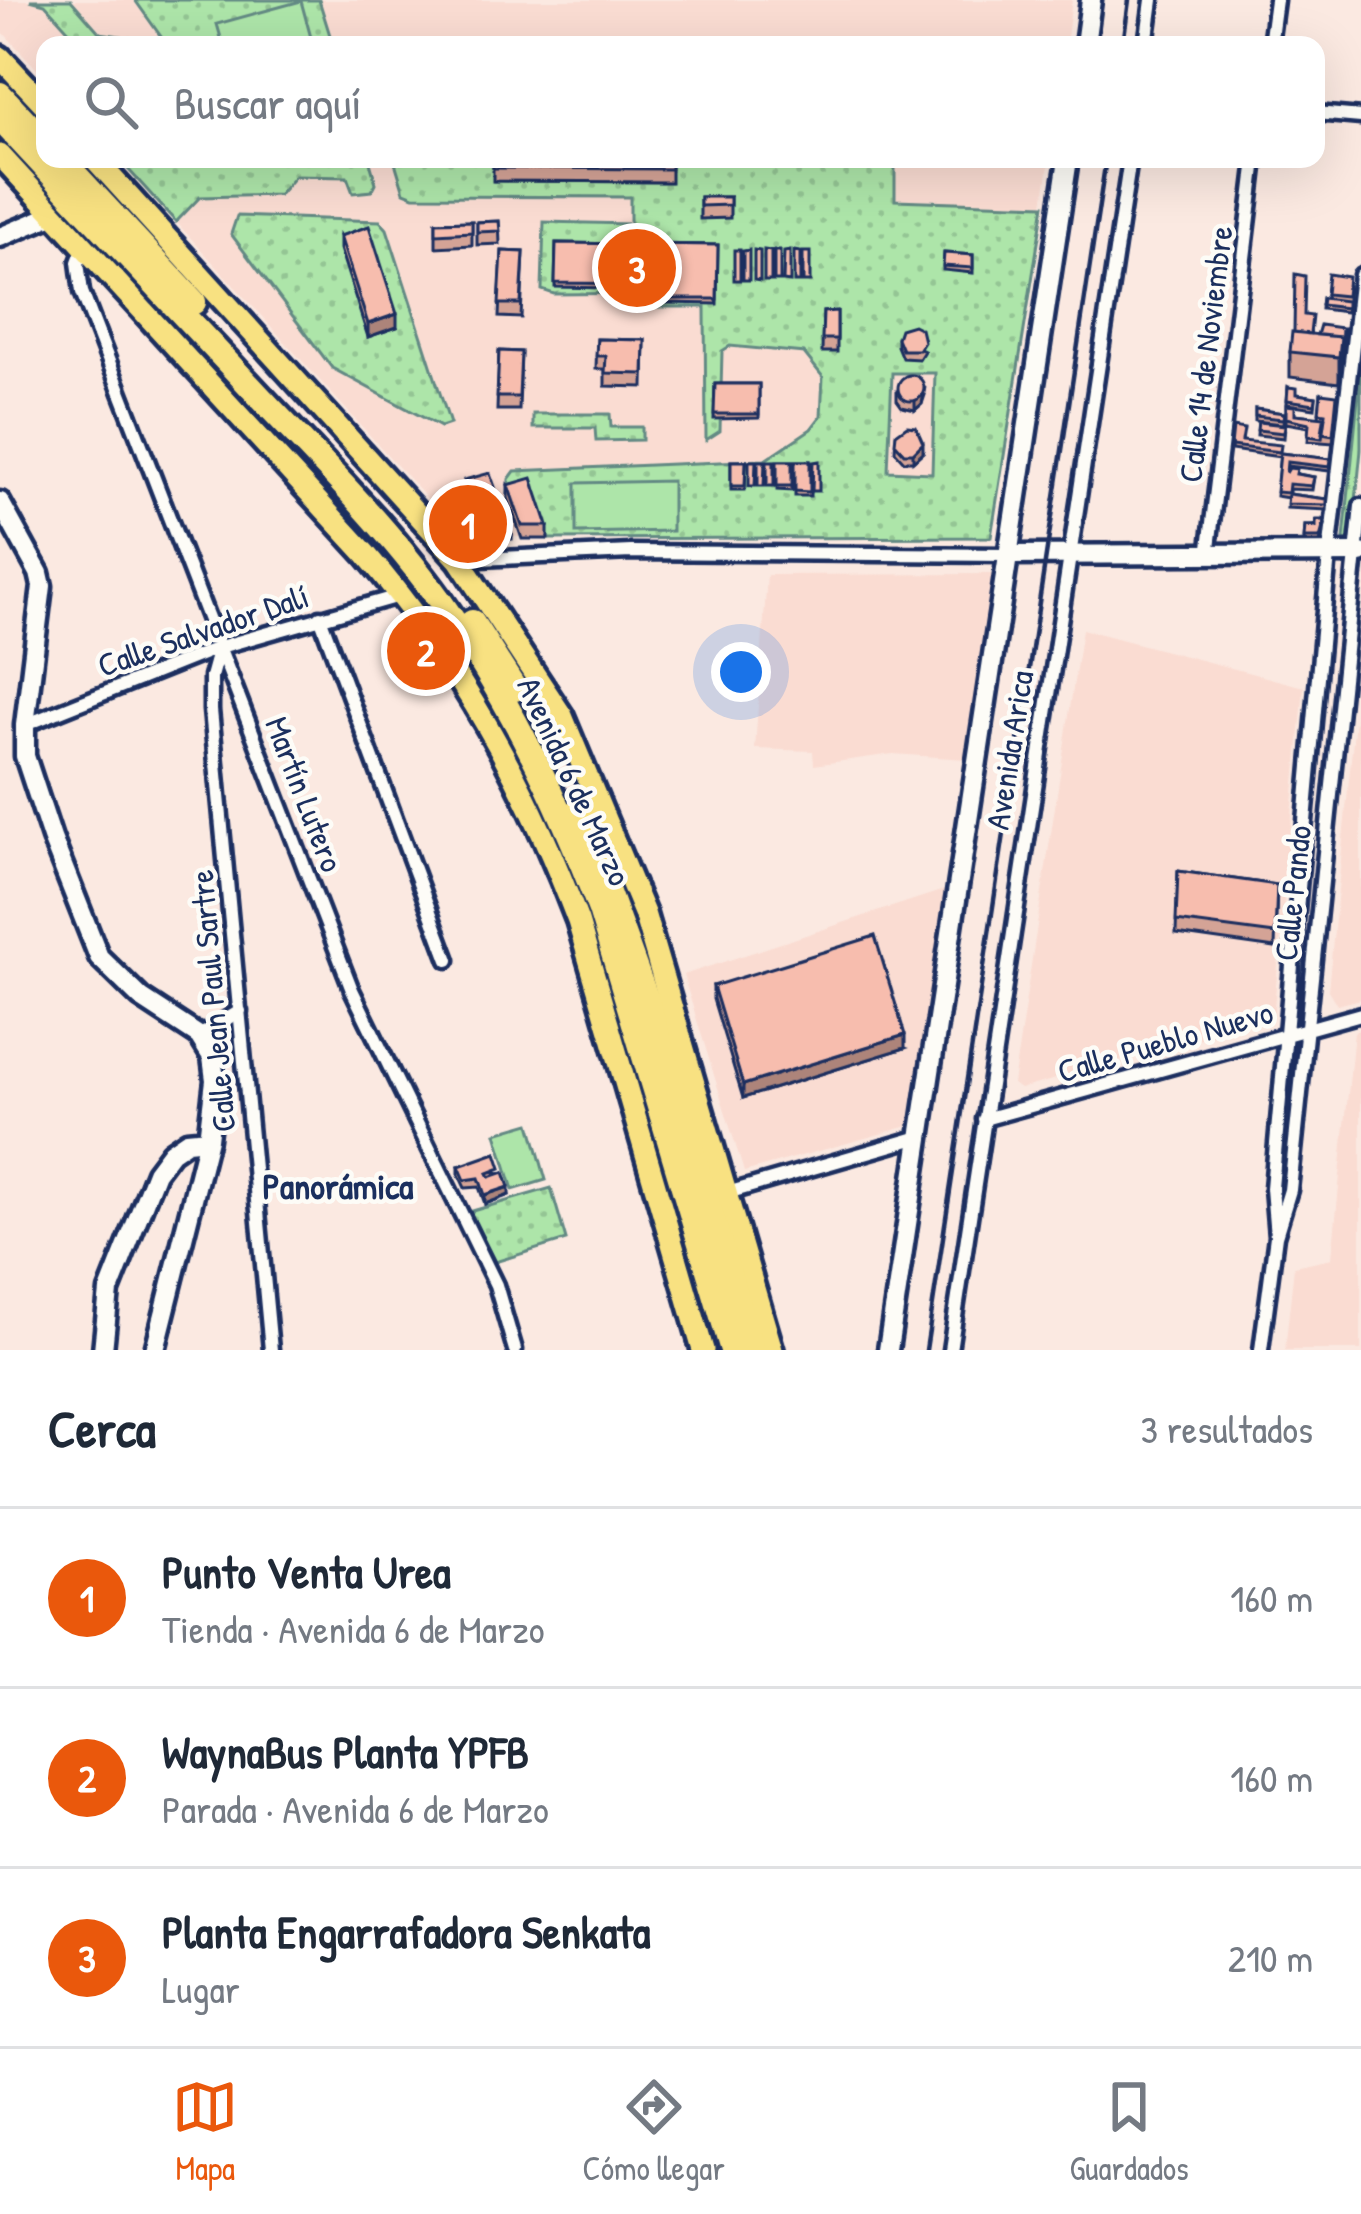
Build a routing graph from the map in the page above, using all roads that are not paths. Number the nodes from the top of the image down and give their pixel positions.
1 (1091, 0) edge
2 (1152, 0) edge
3 (1276, 0) edge
4 (1085, 36) edge
5 (1147, 36) edge
6 (1271, 36) edge
7 (0, 57) edge
8 (0, 94) edge
9 (36, 95) edge
10 (1325, 114) edge
11 (1361, 117) edge
12 (0, 119) edge
13 (36, 132) edge
14 (0, 155) edge
15 (36, 157) edge
16 (46, 168) edge
17 (69, 168) edge
18 (103, 168) edge
19 (1067, 168) edge
20 (1129, 168) edge
21 (1255, 168) edge
22 (55, 214) junction
23 (0, 237) edge
24 (85, 246) junction
25 (1361, 275) edge
26 (0, 502) edge
27 (1361, 506) edge
28 (1359, 553) edge
29 (1009, 555) junction
30 (1069, 555) junction
31 (1329, 555) junction
32 (1208, 556) junction
33 (459, 560) junction
34 (401, 595) junction
35 (320, 617) junction
36 (220, 647) junction
37 (25, 724) junction
38 (448, 960) dead end
39 (240, 1011) junction
40 (1361, 1015) edge
41 (1304, 1030) junction
42 (199, 1036) junction
43 (1285, 1036) junction
44 (984, 1119) junction
45 (920, 1137) junction
46 (208, 1139) junction
47 (727, 1193) junction
48 (1276, 1236) junction
49 (103, 1350) edge
50 (155, 1350) edge
51 (271, 1350) edge
52 (515, 1350) edge
53 (703, 1350) edge
54 (732, 1350) edge
55 (752, 1350) edge
56 (772, 1350) edge
57 (888, 1350) edge
58 (950, 1350) edge
59 (1261, 1350) edge

1 - 4 main road
2 - 5 street
3 - 6 street
7 - 9 main road
8 - 13 highway
10 - 11 street
12 - 15 highway, Avenida 6 de Marzo
14 - 22 main road, Avenida 6 de Marzo
16 - 54 highway, Avenida 6 de Marzo
17 - 55 highway, Avenida 6 de Marzo
18 - 33 main road, Avenida 6 de Marzo
19 - 29 main road, Avenida Arica
20 - 30 street, Avenida Arica
21 - 32 street, Calle 14 de Noviembre
22 - 23 main road
22 - 24 main road, Avenida 6 de Marzo
24 - 34 main road, Avenida 6 de Marzo
24 - 36 street, Martín Lutero
25 - 31 street, Calle Pando
26 - 37 main road
27 - 28 street, Calle Pando
28 - 31 main road
28 - 41 street, Calle Pando
29 - 30 main road
29 - 33 street
29 - 45 main road, Avenida Arica
30 - 32 main road
30 - 44 street, Avenida Arica
31 - 32 main road
31 - 43 street, Calle Pando
33 - 47 main road, Avenida 6 de Marzo
34 - 35 street, Calle Salvador Dalí
34 - 53 main road, Avenida 6 de Marzo
35 - 36 street, Calle Salvador Dalí
35 - 38 street
36 - 37 street, Calle Salvador Dalí
36 - 39 street, Calle Jean Paul Sartre
36 - 52 street, Martín Lutero
37 - 42 main road
39 - 42 street
39 - 51 street, Calle Jean Paul Sartre
40 - 41 street, Calle Pueblo Nuevo
41 - 43 street, Calle Pueblo Nuevo
41 - 48 street, Calle Pando
42 - 46 main road
43 - 44 street, Calle Pueblo Nuevo
43 - 48 street, Calle Pando
44 - 58 street, Avenida Arica
45 - 47 street
45 - 57 main road, Avenida Arica
46 - 49 main road
46 - 50 main road
47 - 56 main road, Avenida 6 de Marzo
48 - 59 street, Calle Pando

